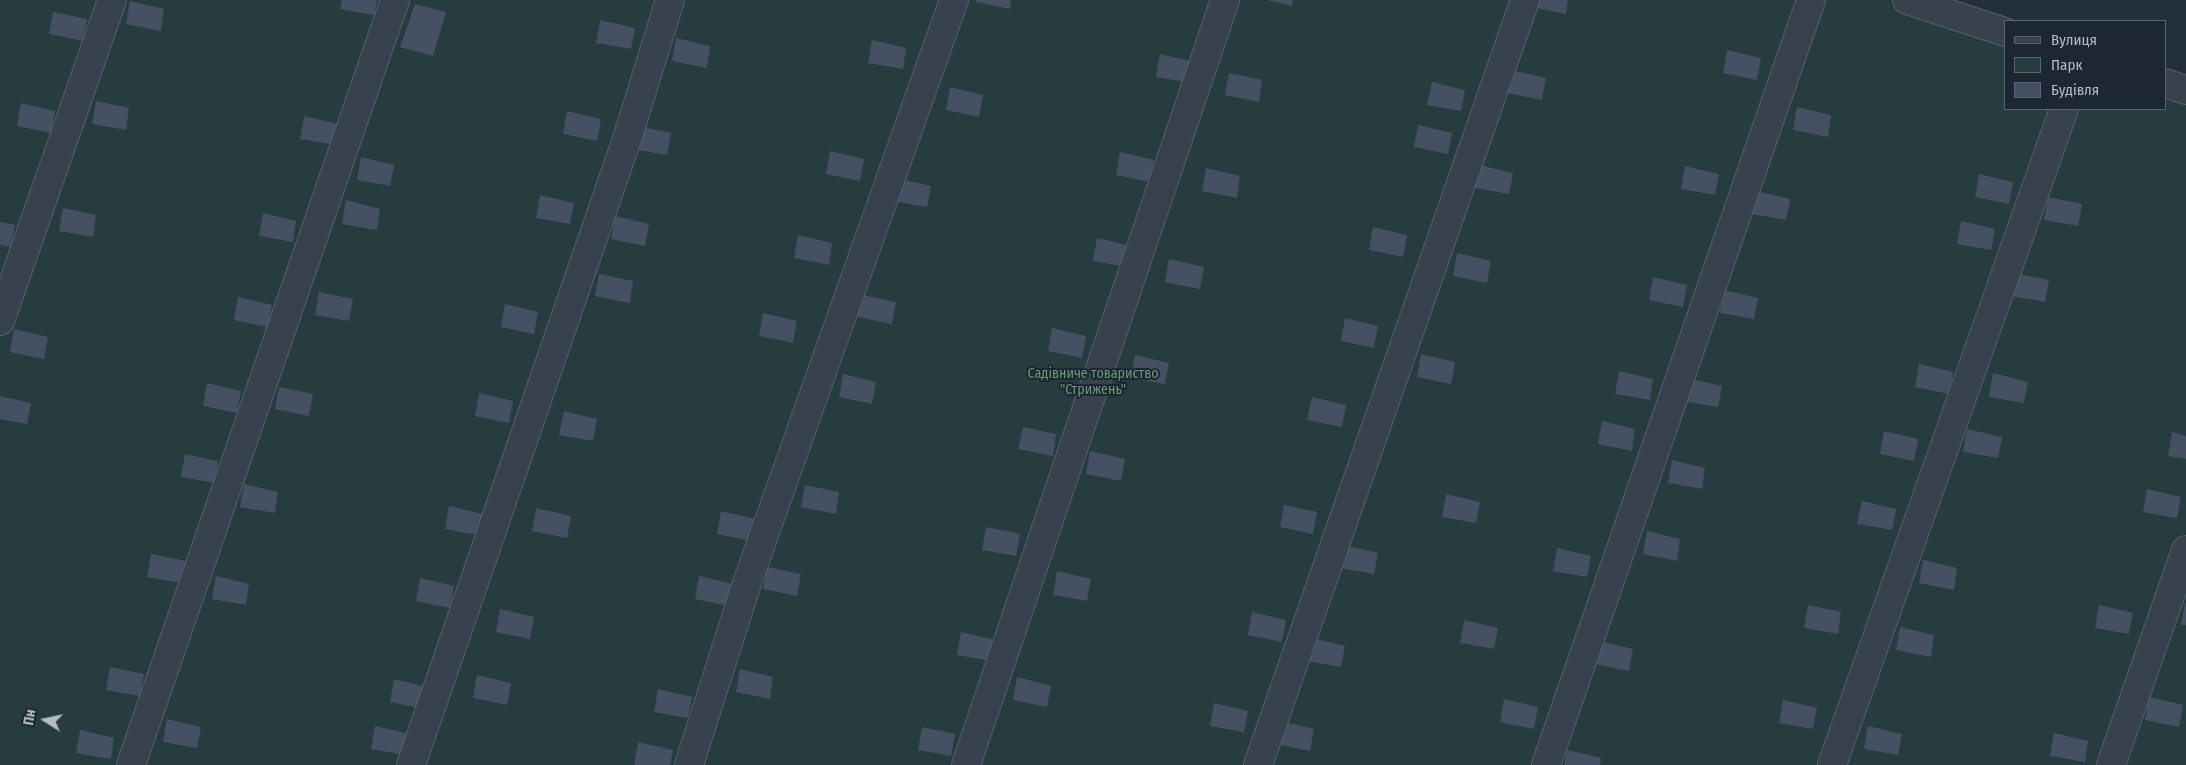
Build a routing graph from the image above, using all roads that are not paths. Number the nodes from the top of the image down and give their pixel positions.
1 (112, 0) edge
2 (394, 0) edge
3 (670, 0) edge
4 (954, 0) edge
5 (1225, 0) edge
6 (1525, 0) edge
7 (1811, 0) edge
8 (1907, 0) edge
9 (2004, 32) edge
10 (2166, 83) edge
11 (2186, 90) edge
12 (2064, 110) edge
13 (0, 321) edge
14 (2186, 550) edge
15 (131, 765) edge
16 (411, 765) edge
17 (689, 765) edge
18 (966, 765) edge
19 (1258, 765) edge
20 (1546, 765) edge
21 (1832, 765) edge
22 (2111, 765) edge

1 - 13 street
2 - 15 street
3 - 16 street
4 - 17 street
5 - 18 street
6 - 19 street
7 - 20 street
8 - 9 street
10 - 11 street
12 - 21 street
14 - 22 street

